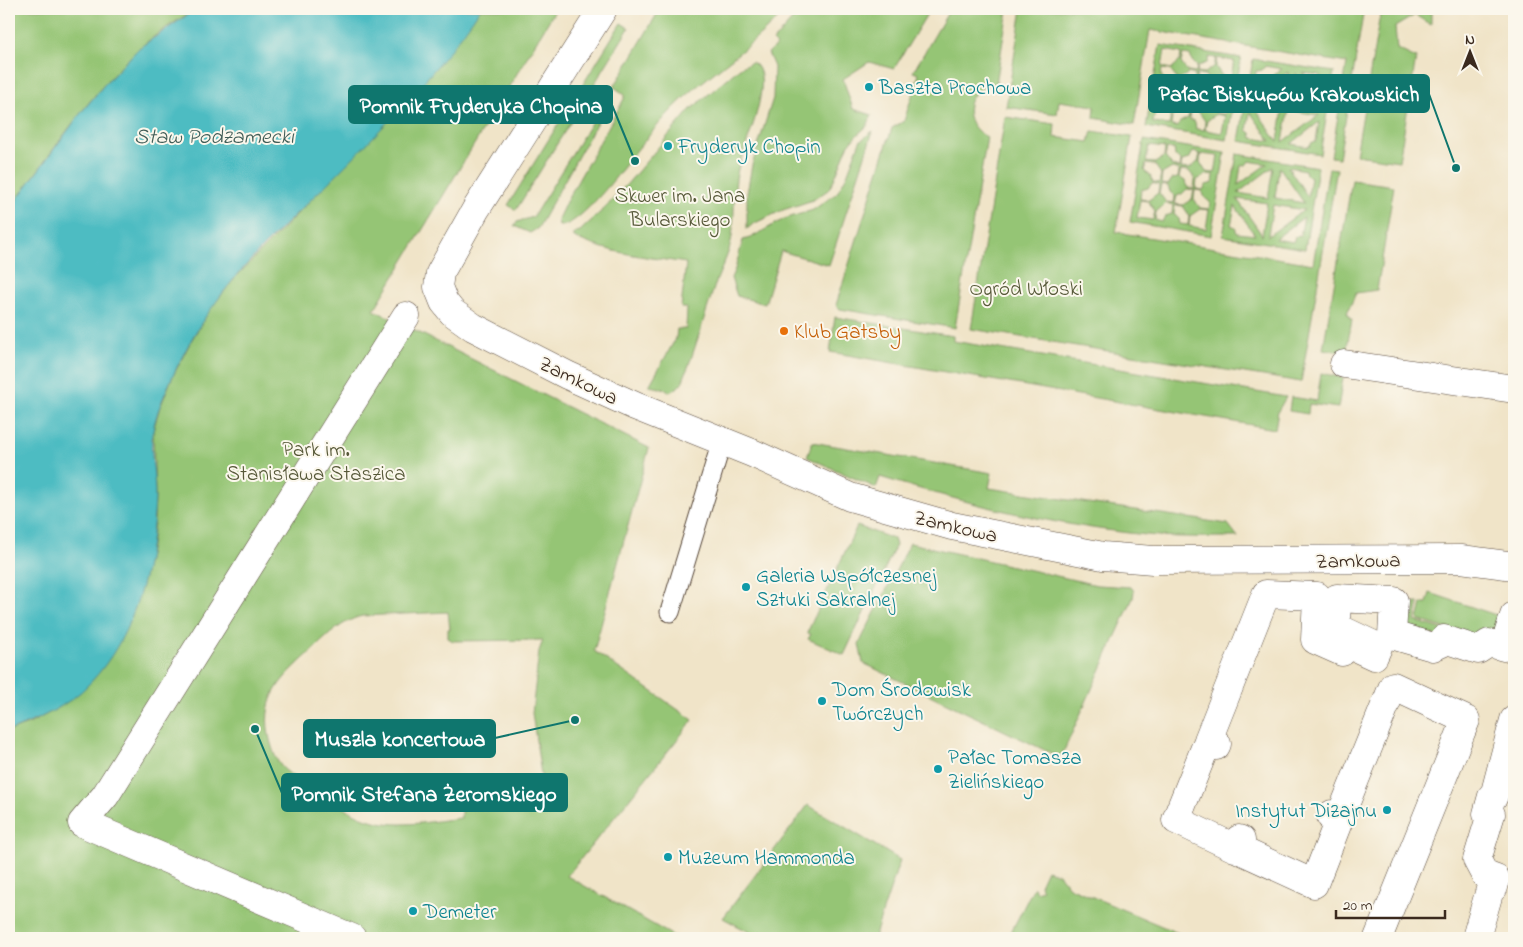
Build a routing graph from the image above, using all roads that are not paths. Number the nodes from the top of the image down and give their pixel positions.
1 (603, 9) edge
2 (406, 316) dead end
3 (1344, 364) dead end
4 (1514, 389) edge
5 (722, 442) junction
6 (1514, 566) edge
7 (670, 612) dead end
8 (1514, 616) edge
9 (1514, 720) edge
10 (352, 938) edge
11 (1378, 938) edge
12 (1476, 938) edge

1 - 5 street, Zamkowa
2 - 10 street
3 - 4 street
5 - 6 street, Zamkowa
5 - 7 lane
8 - 11 street
9 - 12 street

